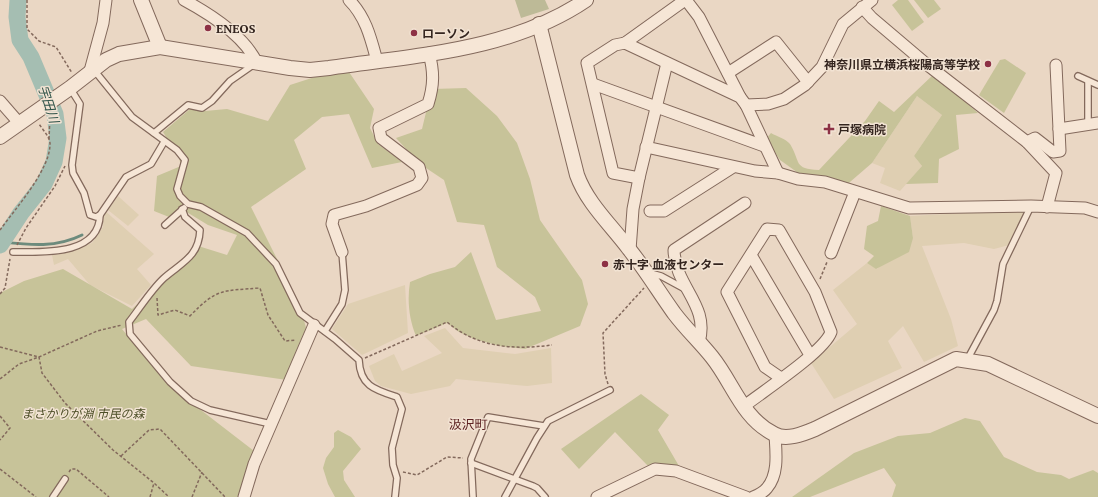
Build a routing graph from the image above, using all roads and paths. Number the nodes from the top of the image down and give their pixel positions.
1 (27, 0) edge
2 (106, 0) edge
3 (141, 0) edge
4 (184, 0) edge
5 (349, 0) edge
6 (586, 0) edge
7 (686, 0) edge
8 (872, 0) edge
9 (862, 7) junction
10 (539, 24) junction
11 (625, 42) junction
12 (160, 47) junction
13 (429, 54) junction
14 (377, 61) junction
15 (257, 63) junction
16 (666, 63) junction
17 (1056, 65) dead end
18 (92, 70) junction
19 (728, 73) junction
20 (1078, 76) dead end
21 (808, 82) junction
22 (1088, 82) junction
23 (593, 84) junction
24 (1098, 85) edge
25 (70, 88) junction
26 (0, 101) edge
27 (743, 101) junction
28 (657, 106) junction
29 (38, 110) junction
30 (1093, 123) edge
31 (20, 124) junction
32 (1059, 130) junction
33 (154, 133) junction
34 (0, 137) edge
35 (49, 139) junction
36 (164, 142) junction
37 (1027, 142) junction
38 (764, 146) junction
39 (646, 147) junction
40 (65, 166) dead end
41 (733, 167) junction
42 (778, 173) junction
43 (639, 178) junction
44 (855, 192) junction
45 (745, 203) dead end
46 (188, 204) junction
47 (1031, 206) junction
48 (1047, 207) junction
49 (182, 209) junction
50 (650, 211) dead end
51 (1098, 212) edge
52 (100, 215) junction
53 (165, 225) dead end
54 (0, 230) edge
55 (21, 239) dead end
56 (630, 250) junction
57 (14, 252) joint
58 (342, 252) joint
59 (831, 253) joint
60 (750, 255) junction
61 (648, 276) junction
62 (686, 290) junction
63 (153, 292) junction
64 (815, 292) junction
65 (0, 294) edge
66 (129, 322) junction
67 (314, 325) junction
68 (325, 331) junction
69 (308, 340) junction
70 (699, 342) junction
71 (552, 344) dead end
72 (0, 347) edge
73 (810, 355) junction
74 (39, 357) junction
75 (360, 360) junction
76 (967, 360) junction
77 (781, 378) junction
78 (0, 379) edge
79 (610, 390) joint
80 (743, 406) junction
81 (0, 416) edge
82 (1098, 416) edge
83 (271, 424) junction
84 (544, 426) junction
85 (775, 435) junction
86 (0, 440) edge
87 (121, 456) junction
88 (471, 461) junction
89 (394, 468) junction
90 (0, 469) edge
91 (202, 472) junction
92 (515, 478) junction
93 (65, 479) joint
94 (154, 483) junction
95 (36, 497) edge
96 (53, 497) edge
97 (109, 497) edge
98 (150, 497) edge
99 (169, 497) edge
100 (192, 497) edge
101 (226, 497) edge
102 (244, 497) edge
103 (395, 497) edge
104 (473, 497) edge
105 (505, 497) edge
106 (545, 497) edge
107 (597, 497) edge
108 (746, 497) edge

1 - 25 path
2 - 18 street
3 - 12 street
4 - 15 street
5 - 14 street
6 - 10 street
7 - 11 street
7 - 19 street
8 - 9 street
9 - 21 street
9 - 37 street
10 - 13 street
10 - 56 street
11 - 16 street
11 - 23 street
12 - 15 street
12 - 18 street
13 - 14 street
13 - 58 street
14 - 15 street
15 - 33 lane
16 - 27 street
16 - 28 street
17 - 32 street
18 - 25 street
18 - 33 lane
19 - 21 street
19 - 27 street
20 - 22 lane
21 - 27 street
22 - 24 lane
22 - 30 lane
23 - 28 street
23 - 43 street
25 - 29 street
25 - 52 lane
26 - 31 street
27 - 38 street
28 - 38 street
28 - 39 street
29 - 31 street
29 - 35 path
29 - 35 path
30 - 32 street
31 - 34 street
32 - 37 street
33 - 36 lane
35 - 54 path
36 - 46 lane
36 - 52 lane
37 - 48 street
38 - 42 street
39 - 41 street
39 - 43 street
40 - 55 path
41 - 42 street
41 - 50 street
42 - 44 street
43 - 56 street
44 - 47 street
44 - 59 street
45 - 62 street
46 - 49 lane
46 - 67 lane
47 - 48 street
47 - 76 lane
48 - 51 street
49 - 53 lane
49 - 63 lane
52 - 57 lane
56 - 61 street
57 - 65 path
58 - 68 lane
59 - 64 path
60 - 64 street
60 - 73 street
60 - 77 street
61 - 62 lane
61 - 70 street
61 - 79 path
62 - 70 street
63 - 66 lane
63 - 69 path
64 - 73 street
66 - 74 path
66 - 83 lane
67 - 68 lane
67 - 69 street
68 - 75 lane
69 - 83 street
70 - 80 street
71 - 75 path
72 - 74 path
73 - 77 street
74 - 78 path
74 - 87 path
75 - 89 lane
76 - 82 street
76 - 85 street
77 - 80 street
79 - 84 lane
80 - 85 street
81 - 86 path
83 - 102 street
84 - 88 lane
84 - 92 lane
85 - 108 street
87 - 91 path
87 - 94 path
88 - 89 path
88 - 92 lane
88 - 104 lane
89 - 103 lane
90 - 95 path
91 - 100 path
91 - 101 path
92 - 105 lane
92 - 106 lane
93 - 96 lane
93 - 97 path
94 - 98 path
94 - 99 path
107 - 108 street

